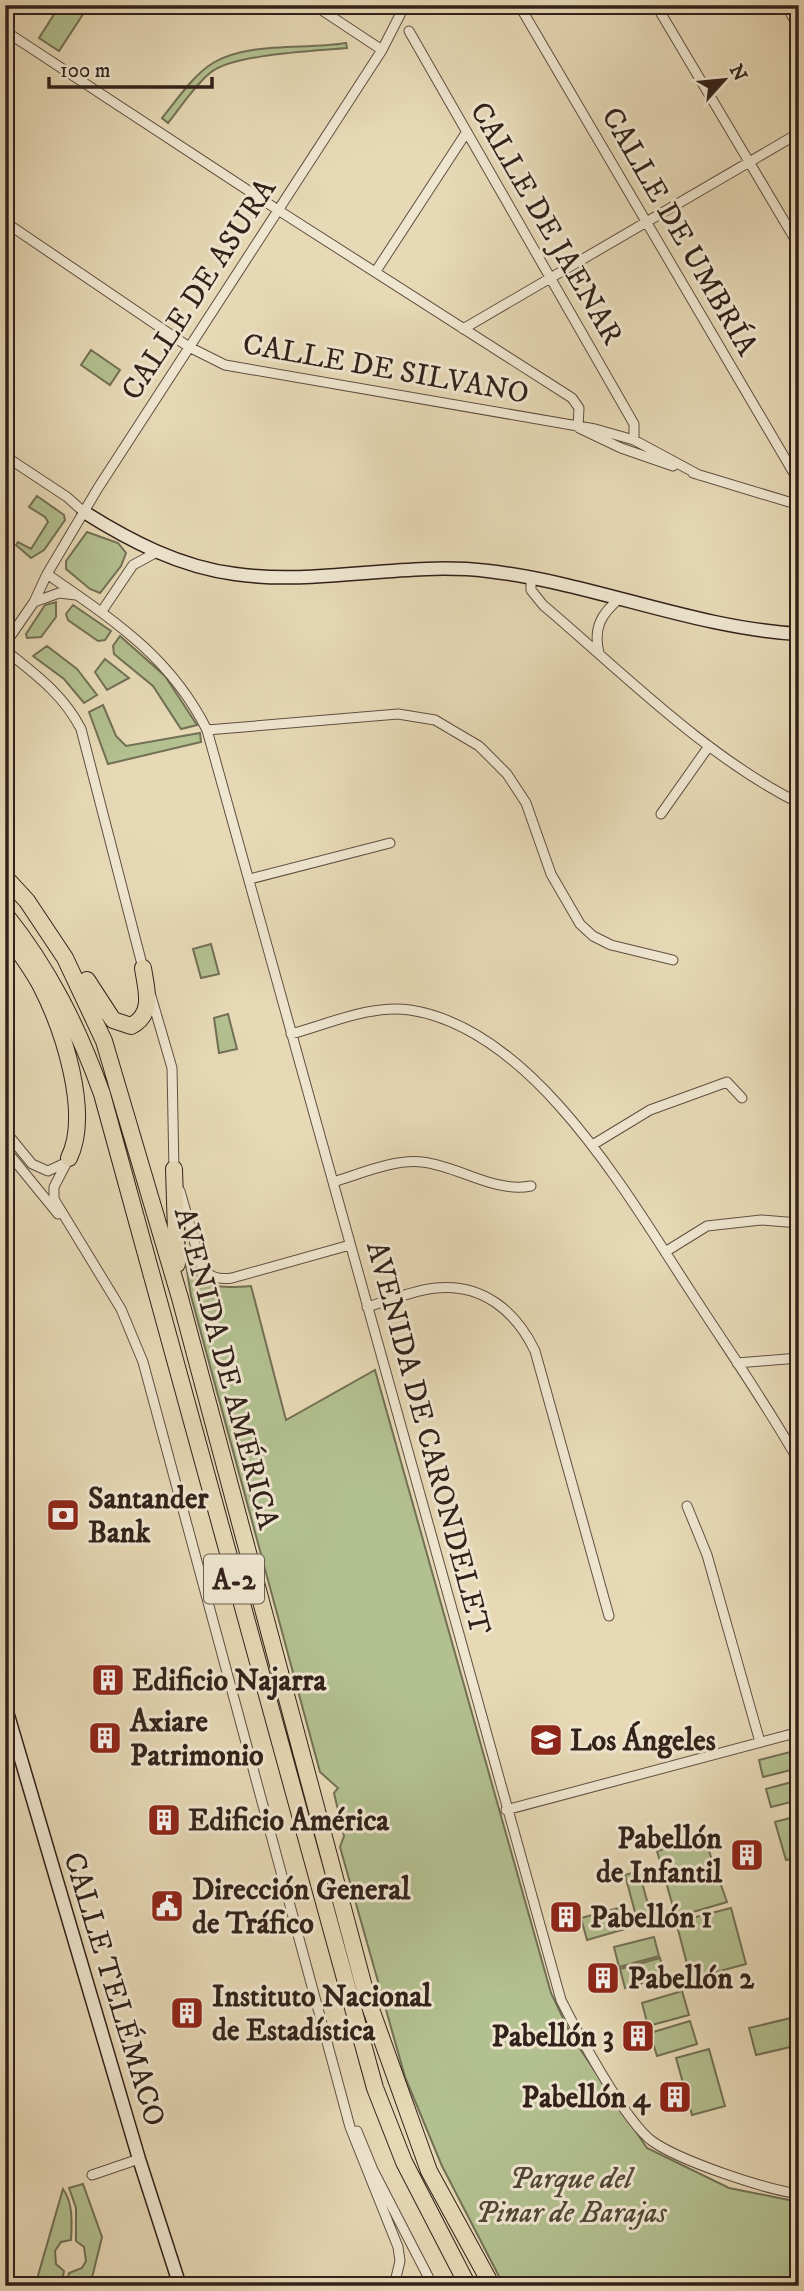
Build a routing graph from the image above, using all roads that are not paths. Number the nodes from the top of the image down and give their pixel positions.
1 (314, 5) edge
2 (405, 5) edge
3 (519, 5) edge
4 (656, 5) edge
5 (786, 5) edge
6 (799, 27) edge
7 (5, 31) edge
8 (409, 31) dead end
9 (382, 50) junction
10 (466, 133) junction
11 (799, 133) edge
12 (749, 161) junction
13 (278, 210) junction
14 (5, 222) edge
15 (646, 222) junction
16 (799, 246) edge
17 (376, 271) junction
18 (551, 278) junction
19 (463, 329) junction
20 (189, 347) junction
21 (578, 428) junction
22 (634, 440) junction
23 (621, 448) junction
24 (5, 456) edge
25 (699, 475) junction
26 (799, 482) edge
27 (799, 505) edge
28 (84, 513) junction
29 (136, 542) junction
30 (157, 552) junction
31 (133, 565) junction
32 (47, 574) junction
33 (531, 578) junction
34 (79, 596) junction
35 (620, 598) junction
36 (34, 602) junction
37 (102, 611) junction
38 (799, 634) edge
39 (5, 644) edge
40 (9, 653) edge
41 (599, 653) junction
42 (5, 668) edge
43 (207, 730) junction
44 (709, 746) junction
45 (799, 803) edge
46 (661, 814) dead end
47 (390, 843) dead end
48 (5, 877) edge
49 (250, 879) junction
50 (27, 901) junction
51 (5, 914) edge
52 (5, 932) edge
53 (673, 960) dead end
54 (142, 968) junction
55 (291, 1034) junction
56 (742, 1098) dead end
57 (5, 1131) edge
58 (594, 1144) junction
59 (5, 1149) edge
60 (69, 1158) junction
61 (174, 1169) junction
62 (333, 1182) junction
63 (531, 1185) dead end
64 (799, 1223) edge
65 (77, 1237) junction
66 (350, 1245) junction
67 (665, 1252) junction
68 (180, 1298) junction
69 (367, 1307) junction
70 (799, 1358) edge
71 (737, 1363) junction
72 (799, 1462) edge
73 (687, 1506) dead end
74 (609, 1616) dead end
75 (5, 1705) edge
76 (799, 1732) edge
77 (760, 1742) junction
78 (506, 1810) junction
79 (342, 2094) junction
80 (139, 2159) junction
81 (92, 2175) dead end
82 (799, 2194) edge
83 (180, 2286) edge
84 (394, 2286) edge
85 (433, 2286) edge
86 (468, 2286) edge
87 (492, 2286) edge

1 - 9 street
2 - 9 street, CALLE DE ASURA
3 - 15 street, CALLE DE UMBRÍA
4 - 12 street
5 - 6 street
7 - 13 street
8 - 10 street, CALLE DE JAENAR
9 - 13 street, CALLE DE ASURA
10 - 17 street
10 - 18 street, CALLE DE JAENAR
11 - 12 street
12 - 15 street
12 - 16 street
13 - 17 street
13 - 20 street, CALLE DE ASURA
14 - 20 street, CALLE DE SILVANO
15 - 18 street
15 - 26 street, CALLE DE UMBRÍA
17 - 19 street
18 - 19 street
18 - 22 street, CALLE DE JAENAR
19 - 21 street
20 - 21 street, CALLE DE SILVANO
20 - 28 street, CALLE DE ASURA
21 - 22 street, CALLE DE SILVANO
21 - 23 street, CALLE DE SILVANO
22 - 23 street
22 - 25 street, CALLE DE SILVANO
23 - 25 street, CALLE DE SILVANO
24 - 28 street
25 - 27 street, CALLE DE SILVANO
28 - 29 street
28 - 32 street, CALLE DE ASURA
29 - 30 street
29 - 31 street
30 - 31 street
30 - 33 street
31 - 37 street
32 - 34 street, AVENIDA DE CARONDELET
32 - 36 street, CALLE DE ASURA
33 - 35 street
33 - 41 street
34 - 36 street
34 - 37 street, AVENIDA DE CARONDELET
35 - 38 street
35 - 41 street
36 - 39 street, CALLE DE ASURA
37 - 43 street, AVENIDA DE CARONDELET
40 - 42 street
40 - 54 street
41 - 44 street
43 - 49 street, AVENIDA DE CARONDELET
43 - 53 street
44 - 45 street
44 - 46 street
47 - 49 street
48 - 50 highway, AVENIDA DE AMÉRICA / A-2
49 - 55 street, AVENIDA DE CARONDELET
50 - 54 highway
50 - 68 highway, AVENIDA DE AMÉRICA / A-2
51 - 86 highway, AVENIDA DE AMÉRICA / A-2
52 - 60 highway
54 - 61 street
55 - 58 street
55 - 62 street, AVENIDA DE CARONDELET
56 - 58 street
57 - 60 street
58 - 67 street
59 - 65 street
60 - 65 street
61 - 66 street
61 - 68 highway
62 - 63 street
62 - 66 street, AVENIDA DE CARONDELET
64 - 67 street
65 - 79 street
66 - 69 street, AVENIDA DE CARONDELET
67 - 71 street
68 - 87 highway, AVENIDA DE AMÉRICA / A-2
69 - 74 street
69 - 78 street, AVENIDA DE CARONDELET
70 - 71 street
71 - 72 street
73 - 77 street
75 - 80 street, CALLE TELÉMACO
76 - 77 street
77 - 78 street
78 - 82 street, AVENIDA DE CARONDELET
79 - 84 street
79 - 85 street
80 - 81 street
80 - 83 street, CALLE TELÉMACO

